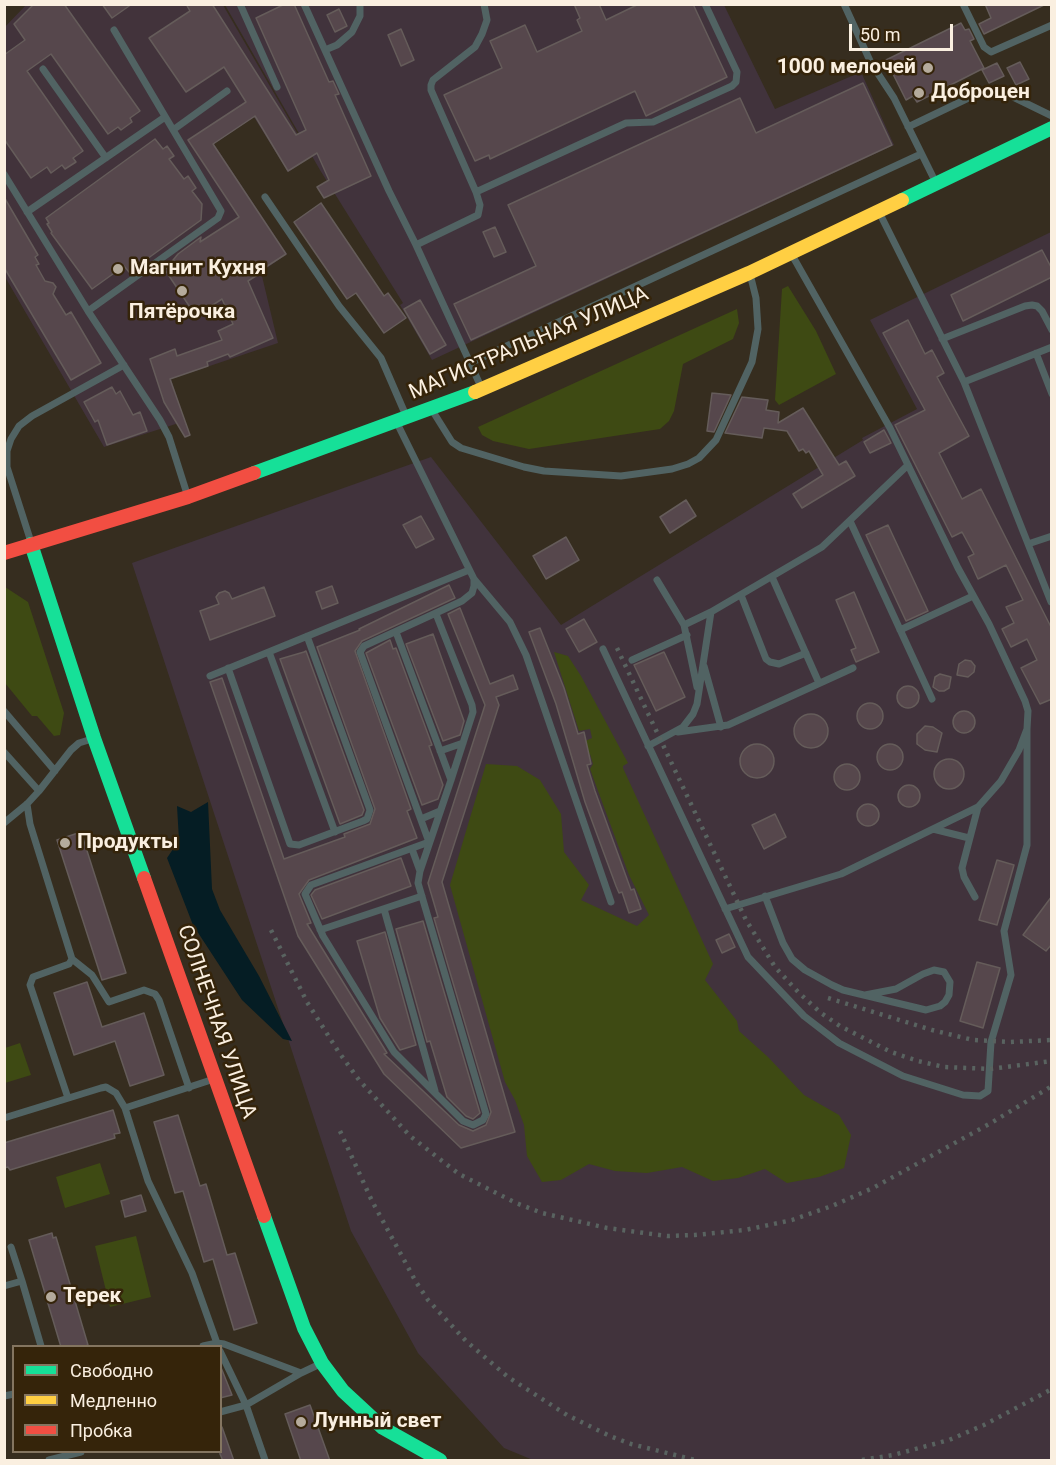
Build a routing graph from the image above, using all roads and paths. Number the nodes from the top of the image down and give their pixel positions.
1 (304, 4) edge
2 (360, 4) edge
3 (484, 4) edge
4 (705, 4) edge
5 (844, 4) edge
6 (963, 4) edge
7 (240, 5) edge
8 (1052, 25) edge
9 (114, 30) dead end
10 (325, 50) junction
11 (43, 69) dead end
12 (277, 87) dead end
13 (226, 91) dead end
14 (1052, 116) edge
15 (165, 117) junction
16 (908, 127) junction
17 (1052, 128) edge
18 (173, 130) junction
19 (921, 154) junction
20 (106, 158) junction
21 (4, 174) edge
22 (936, 184) junction
23 (477, 192) junction
24 (265, 197) dead end
25 (879, 211) junction
26 (27, 212) junction
27 (416, 245) junction
28 (791, 253) junction
29 (749, 273) junction
30 (88, 311) junction
31 (1052, 330) edge
32 (942, 339) junction
33 (1052, 346) edge
34 (1036, 353) junction
35 (470, 363) junction
36 (124, 366) junction
37 (964, 382) junction
38 (482, 390) junction
39 (1052, 394) edge
40 (432, 410) junction
41 (402, 421) junction
42 (908, 465) junction
43 (188, 497) junction
44 (849, 521) junction
45 (1052, 536) edge
46 (31, 544) junction
47 (1028, 544) junction
48 (4, 553) edge
49 (469, 570) junction
50 (772, 577) junction
51 (474, 579) junction
52 (657, 580) dead end
53 (741, 595) junction
54 (973, 596) junction
55 (1051, 602) edge
56 (711, 612) junction
57 (436, 614) junction
58 (684, 625) junction
59 (900, 630) junction
60 (396, 632) junction
61 (687, 635) junction
62 (306, 636) junction
63 (603, 649) dead end
64 (269, 652) junction
65 (806, 653) junction
66 (632, 660) dead end
67 (703, 661) junction
68 (228, 668) junction
69 (853, 668) dead end
70 (210, 676) dead end
71 (819, 683) junction
72 (698, 692) junction
73 (932, 699) dead end
74 (4, 711) edge
75 (721, 727) junction
76 (1027, 729) junction
77 (676, 733) junction
78 (94, 738) junction
79 (463, 743) junction
80 (648, 746) junction
81 (440, 751) junction
82 (4, 752) edge
83 (55, 771) junction
84 (451, 780) junction
85 (39, 791) junction
86 (27, 804) junction
87 (978, 807) junction
88 (440, 811) junction
89 (421, 819) junction
90 (4, 824) edge
91 (933, 829) junction
92 (335, 832) junction
93 (969, 838) junction
94 (429, 842) junction
95 (412, 849) junction
96 (420, 871) junction
97 (422, 896) junction
98 (765, 896) junction
99 (975, 897) dead end
100 (611, 902) dead end
101 (384, 909) junction
102 (725, 909) junction
103 (320, 930) junction
104 (72, 959) junction
105 (865, 995) junction
106 (214, 1079) junction
107 (189, 1088) junction
108 (436, 1094) junction
109 (68, 1098) junction
110 (125, 1108) junction
111 (4, 1118) edge
112 (11, 1247) dead end
113 (22, 1281) junction
114 (4, 1286) edge
115 (40, 1345) edge
116 (218, 1345) edge
117 (222, 1355) edge
118 (322, 1363) junction
119 (301, 1373) junction
120 (246, 1405) junction
121 (222, 1411) edge
122 (77, 1453) edge
123 (49, 1461) edge
124 (265, 1461) edge
125 (440, 1461) edge

1 - 10 lane
2 - 10 lane
3 - 23 lane
4 - 23 lane
5 - 16 lane
6 - 8 lane
7 - 12 lane
9 - 15 lane
10 - 27 lane
11 - 20 lane
13 - 18 lane
14 - 16 lane
15 - 18 lane
15 - 20 lane
16 - 19 lane
17 - 22 main road, МАГИСТРАЛЬНАЯ УЛИЦА
18 - 30 lane
19 - 22 lane
19 - 35 lane
20 - 26 lane
21 - 26 lane
22 - 25 main road, МАГИСТРАЛЬНАЯ УЛИЦА
23 - 27 lane
24 - 41 lane
25 - 28 main road, МАГИСТРАЛЬНАЯ УЛИЦА
25 - 32 lane
26 - 30 lane
27 - 35 lane
28 - 29 main road, МАГИСТРАЛЬНАЯ УЛИЦА
28 - 42 lane
29 - 38 main road, МАГИСТРАЛЬНАЯ УЛИЦА
29 - 40 lane
30 - 36 lane
31 - 32 lane
32 - 37 lane
33 - 34 lane
34 - 37 lane
34 - 39 lane
35 - 38 lane
36 - 43 lane
36 - 46 lane
37 - 47 lane
38 - 40 main road, МАГИСТРАЛЬНАЯ УЛИЦА
40 - 41 main road, МАГИСТРАЛЬНАЯ УЛИЦА
41 - 43 main road, МАГИСТРАЛЬНАЯ УЛИЦА
41 - 49 lane
42 - 44 lane
42 - 54 lane
43 - 46 main road, МАГИСТРАЛЬНАЯ УЛИЦА
44 - 50 lane
44 - 59 lane
45 - 47 lane
46 - 48 main road, МАГИСТРАЛЬНАЯ УЛИЦА
46 - 78 main road, СОЛНЕЧНАЯ УЛИЦА
47 - 55 lane
49 - 51 lane
49 - 62 lane
50 - 53 lane
50 - 65 lane
51 - 57 lane
51 - 100 lane
52 - 58 lane
53 - 56 lane
53 - 65 lane
54 - 59 lane
54 - 76 lane
56 - 58 lane
56 - 67 lane
57 - 60 lane
57 - 79 lane
58 - 61 lane
59 - 73 lane
60 - 81 lane
60 - 89 lane
61 - 66 lane
61 - 72 lane
62 - 64 lane
62 - 92 lane
63 - 80 lane
64 - 68 lane
64 - 92 lane
65 - 71 lane
67 - 72 lane
67 - 75 lane
68 - 70 lane
68 - 92 lane
69 - 71 lane
71 - 75 lane
72 - 77 lane
74 - 83 lane
75 - 77 lane
76 - 87 lane
76 - 102 lane
77 - 80 lane
78 - 83 lane
78 - 106 main road, СОЛНЕЧНАЯ УЛИЦА
79 - 81 lane
79 - 84 lane
80 - 102 lane
81 - 84 lane
82 - 85 lane
83 - 85 lane
84 - 88 lane
85 - 86 lane
86 - 90 lane
86 - 104 lane
87 - 91 lane
87 - 93 lane
88 - 89 lane
88 - 94 lane
89 - 94 lane
91 - 93 lane
91 - 98 lane
93 - 99 lane
94 - 95 lane
94 - 96 lane
95 - 96 lane
95 - 103 lane
96 - 97 lane
97 - 101 lane
97 - 108 lane
98 - 102 lane
98 - 105 lane
101 - 103 lane
101 - 108 lane
103 - 108 lane
104 - 107 lane
104 - 109 lane
105 - 105 lane
106 - 107 lane
106 - 118 main road, СОЛНЕЧНАЯ УЛИЦА
107 - 110 lane
109 - 110 lane
109 - 111 lane
110 - 116 lane
112 - 113 lane
113 - 114 lane
113 - 115 lane
116 - 119 lane
117 - 120 lane
118 - 119 lane
118 - 125 main road, СОЛНЕЧНАЯ УЛИЦА
119 - 120 lane
120 - 121 lane
120 - 124 lane
122 - 123 lane

